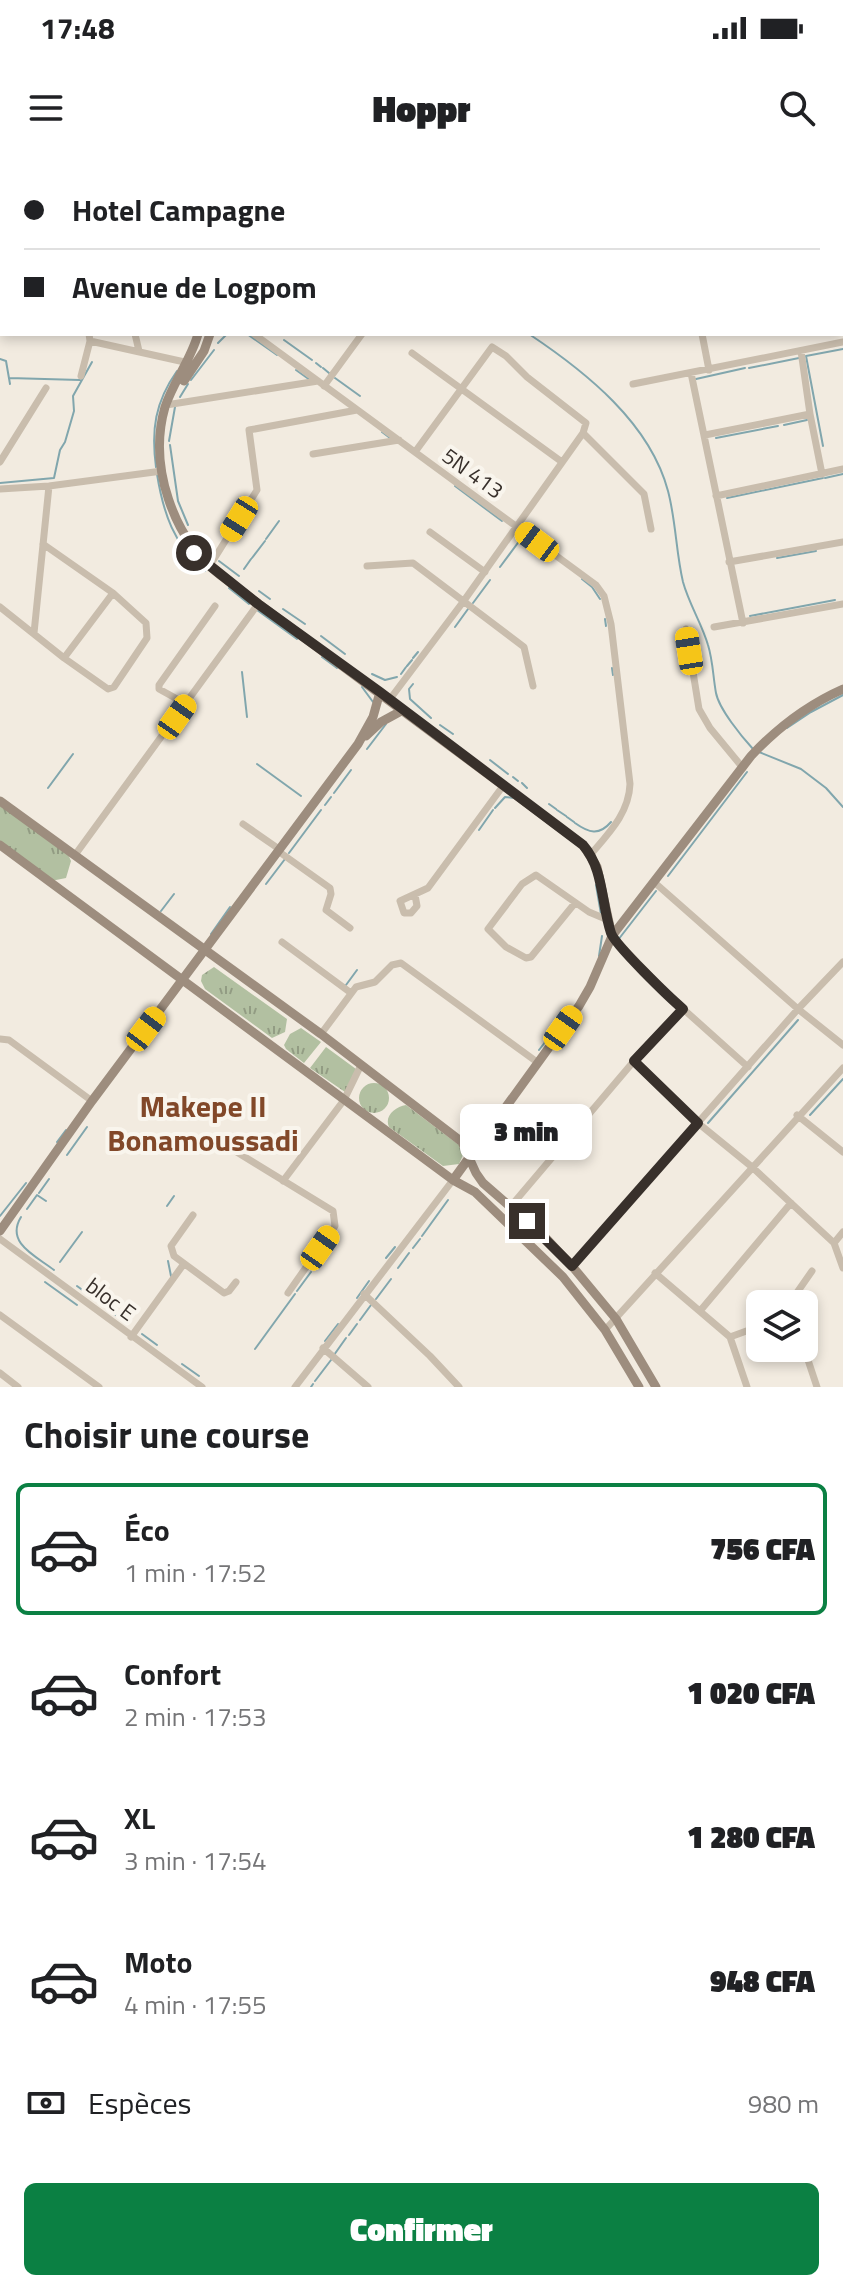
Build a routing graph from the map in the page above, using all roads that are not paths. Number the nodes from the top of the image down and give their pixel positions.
1 (135, 336) edge
2 (198, 336) edge
3 (209, 336) edge
4 (257, 336) edge
5 (360, 336) edge
6 (702, 336) edge
7 (90, 338) edge
8 (843, 342) edge
9 (139, 351) junction
10 (801, 351) junction
11 (412, 353) dead end
12 (192, 363) junction
13 (709, 370) junction
14 (691, 373) junction
15 (81, 376) dead end
16 (321, 384) junction
17 (633, 384) dead end
18 (46, 388) dead end
19 (460, 388) junction
20 (167, 402) junction
21 (357, 410) junction
22 (810, 414) junction
23 (583, 433) junction
24 (705, 435) junction
25 (399, 440) junction
26 (415, 452) junction
27 (313, 454) dead end
28 (0, 462) edge
29 (562, 462) junction
30 (843, 469) edge
31 (162, 471) junction
32 (822, 474) junction
33 (49, 486) junction
34 (0, 489) edge
35 (716, 496) junction
36 (517, 527) junction
37 (651, 529) dead end
38 (430, 532) dead end
39 (843, 542) edge
40 (43, 544) junction
41 (729, 562) junction
42 (367, 566) dead end
43 (209, 567) junction
44 (485, 572) junction
45 (113, 593) junction
46 (463, 602) junction
47 (258, 604) junction
48 (843, 604) edge
49 (215, 606) dead end
50 (0, 607) edge
51 (743, 623) junction
52 (714, 627) dead end
53 (686, 629) dead end
54 (34, 633) junction
55 (64, 658) junction
56 (533, 686) dead end
57 (843, 689) edge
58 (380, 692) junction
59 (390, 699) junction
60 (186, 704) junction
61 (403, 710) junction
62 (358, 744) junction
63 (743, 768) junction
64 (503, 786) junction
65 (0, 801) edge
66 (243, 824) dead end
67 (0, 845) edge
68 (278, 850) junction
69 (591, 854) junction
70 (75, 855) junction
71 (654, 882) junction
72 (415, 895) dead end
73 (575, 903) junction
74 (608, 920) junction
75 (350, 928) dead end
76 (612, 936) junction
77 (282, 942) dead end
78 (205, 949) junction
79 (843, 962) edge
80 (183, 981) junction
81 (351, 993) junction
82 (683, 1009) junction
83 (798, 1009) junction
84 (321, 1034) junction
85 (0, 1039) edge
86 (843, 1045) edge
87 (634, 1061) junction
88 (537, 1062) junction
89 (361, 1065) junction
90 (748, 1067) junction
91 (843, 1068) edge
92 (344, 1100) junction
93 (92, 1101) junction
94 (797, 1115) junction
95 (698, 1123) junction
96 (227, 1146) dead end
97 (841, 1147) edge
98 (470, 1159) junction
99 (752, 1167) junction
100 (453, 1180) junction
101 (283, 1181) junction
102 (791, 1203) junction
103 (511, 1206) junction
104 (193, 1215) dead end
105 (0, 1231) edge
106 (843, 1232) edge
107 (0, 1239) edge
108 (834, 1243) junction
109 (183, 1265) junction
110 (572, 1266) junction
111 (843, 1268) edge
112 (812, 1271) dead end
113 (655, 1273) junction
114 (236, 1282) dead end
115 (799, 1290) edge
116 (288, 1293) dead end
117 (364, 1294) junction
118 (700, 1311) junction
119 (0, 1315) edge
120 (616, 1319) junction
121 (605, 1330) junction
122 (746, 1331) edge
123 (131, 1337) junction
124 (730, 1337) junction
125 (323, 1348) junction
126 (809, 1362) edge
127 (0, 1373) edge
128 (18, 1387) edge
129 (99, 1387) edge
130 (202, 1387) edge
131 (295, 1387) edge
132 (368, 1387) edge
133 (459, 1387) edge
134 (639, 1387) edge
135 (656, 1387) edge
136 (747, 1387) edge
137 (817, 1387) edge

1 - 9 street
2 - 12 main road
3 - 12 main road
4 - 16 street, 5N 413
5 - 16 street
6 - 13 street
7 - 9 street
7 - 15 street
8 - 10 street
9 - 12 street
10 - 13 street
10 - 22 street
11 - 19 street
12 - 20 main road
13 - 14 street
14 - 17 street
14 - 24 street
16 - 20 street
16 - 21 street, 5N 413
18 - 28 street
19 - 23 street
19 - 26 street
19 - 29 street
20 - 31 main road
21 - 25 street, 5N 413
21 - 43 street
22 - 24 street
22 - 32 street
23 - 29 street
23 - 37 street
24 - 35 street
25 - 26 street, 5N 413
25 - 27 street
26 - 36 street, 5N 413
29 - 36 street
30 - 32 street
31 - 33 street
31 - 43 main road
32 - 35 street
33 - 34 street
33 - 40 street
35 - 41 street
36 - 44 street
36 - 69 street, 5N 413
38 - 44 street
39 - 41 street
40 - 45 street
40 - 54 street
41 - 51 street
42 - 46 street
43 - 47 main road
44 - 46 street
45 - 55 street
45 - 55 street
46 - 56 street
46 - 59 street
47 - 58 main road
47 - 60 street
48 - 51 street
49 - 60 street
50 - 54 street
51 - 52 street
53 - 63 street
54 - 55 street
57 - 63 main road
58 - 59 main road
58 - 62 main road
59 - 61 main road
60 - 70 street
61 - 62 main road
61 - 64 main road
62 - 68 main road
63 - 71 main road
64 - 69 main road
64 - 72 street
65 - 70 main road
66 - 68 street
67 - 80 main road
68 - 75 street
68 - 78 main road
69 - 74 main road
70 - 78 main road
71 - 76 main road
71 - 83 street
73 - 73 street
73 - 74 street
74 - 76 main road
76 - 82 street
76 - 88 main road
77 - 81 street
78 - 80 main road
78 - 84 main road
79 - 83 street
80 - 92 main road
80 - 93 main road
81 - 84 street
81 - 88 street
82 - 87 street
82 - 90 street
83 - 86 street
83 - 90 street
84 - 89 main road
85 - 93 street
87 - 95 street
87 - 103 street
88 - 98 main road
89 - 92 street
89 - 98 main road
90 - 95 street
91 - 94 street
92 - 100 main road
92 - 101 street
93 - 105 main road
94 - 97 street
94 - 99 street
95 - 99 street
95 - 110 street
96 - 101 street
98 - 100 main road
98 - 103 main road
99 - 102 street
99 - 113 street
100 - 117 street
100 - 121 main road
101 - 116 street
102 - 108 street
102 - 118 street
103 - 110 main road
104 - 109 street
106 - 108 street
107 - 123 street, bloc E
108 - 111 street
109 - 114 street
109 - 123 street
110 - 120 main road
112 - 115 street
113 - 118 street
113 - 120 street
117 - 125 street
117 - 133 street
118 - 124 street
119 - 129 street
120 - 121 street
120 - 135 main road
121 - 134 main road
122 - 124 street
123 - 130 street, bloc E
124 - 136 street
125 - 131 street
125 - 132 street
126 - 137 street
127 - 128 street

